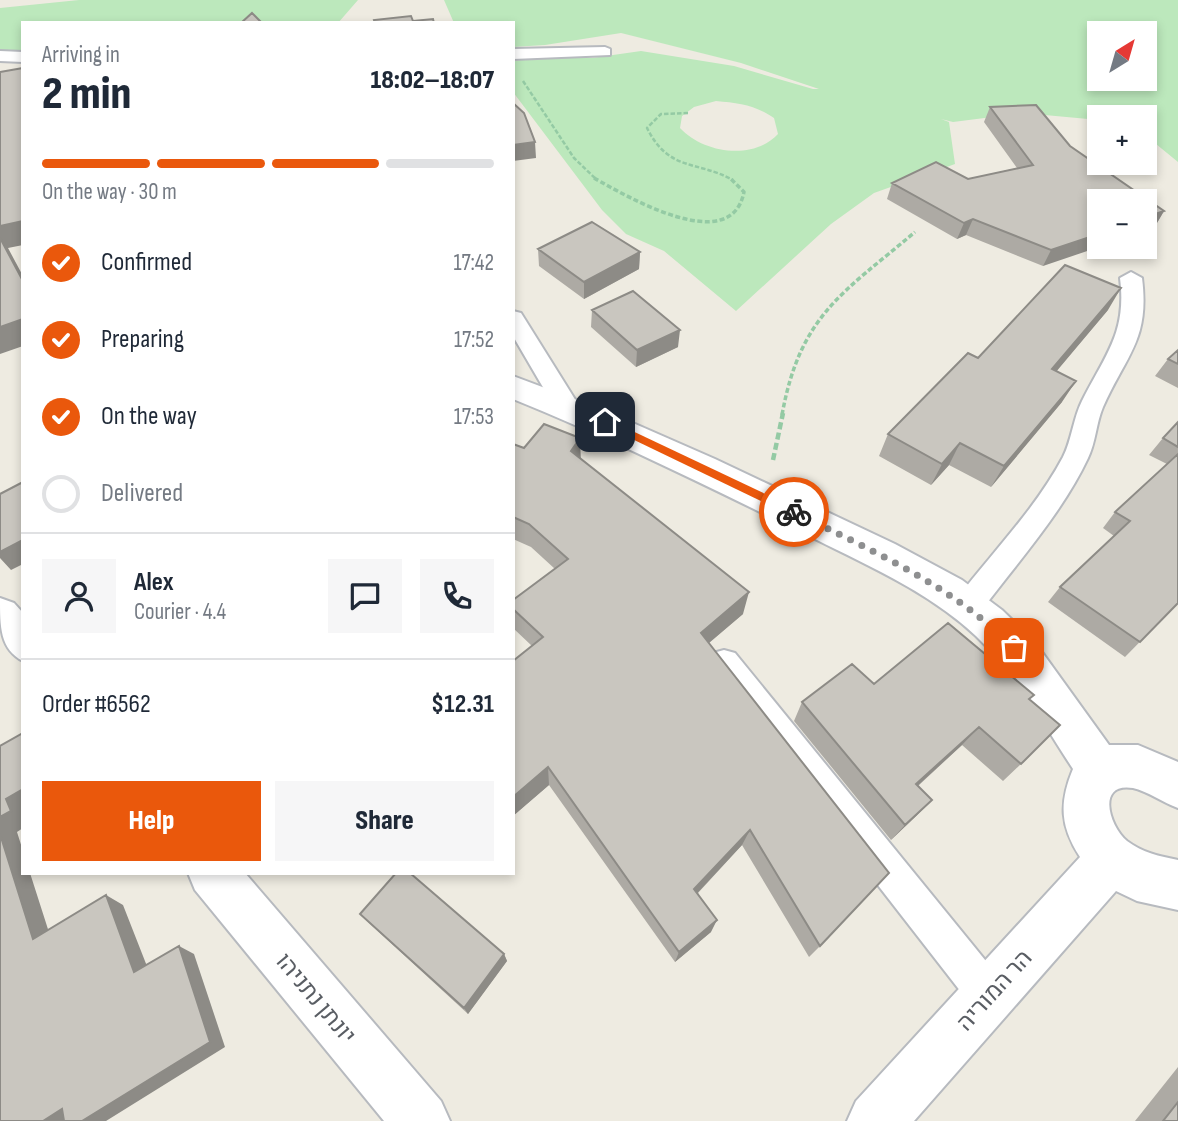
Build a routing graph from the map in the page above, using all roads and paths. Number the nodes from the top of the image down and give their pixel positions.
1 (605, 52) dead end
2 (515, 54) edge
3 (0, 56) edge
4 (21, 57) edge
5 (520, 76) dead end
6 (688, 113) dead end
7 (915, 232) dead end
8 (1131, 278) dead end
9 (515, 321) edge
10 (515, 388) edge
11 (567, 407) junction
12 (757, 494) junction
13 (968, 606) junction
14 (0, 615) edge
15 (21, 641) edge
16 (724, 663) edge
17 (1100, 771) junction
18 (1178, 786) edge
19 (1112, 859) junction
20 (214, 875) edge
21 (1178, 885) edge
22 (989, 996) junction
23 (421, 1121) edge
24 (876, 1121) edge

1 - 2 lane
3 - 4 lane
5 - 6 path
7 - 12 path
8 - 13 lane
9 - 11 lane
10 - 11 street
11 - 12 street
12 - 13 street
13 - 17 street
14 - 15 street
16 - 22 lane
17 - 18 street
17 - 19 street
19 - 21 street
19 - 22 street, הר המוריה
20 - 23 street, יונתן נתניהו
22 - 24 street, הר המוריה

